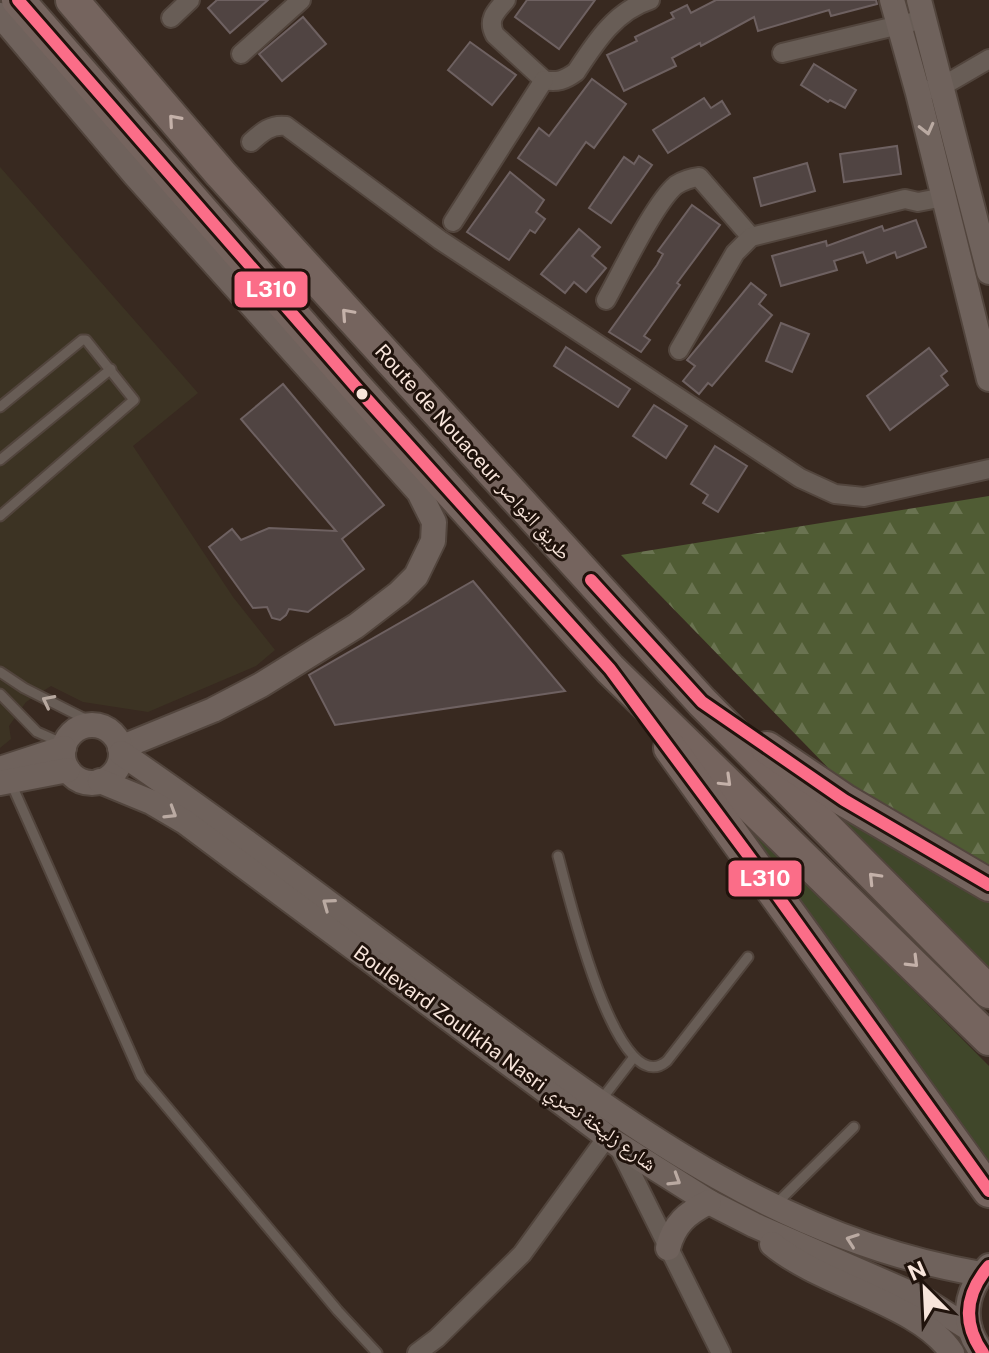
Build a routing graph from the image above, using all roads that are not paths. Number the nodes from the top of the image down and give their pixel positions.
1 (18, 0) edge
2 (72, 0) edge
3 (190, 0) edge
4 (301, 0) edge
5 (506, 0) edge
6 (650, 0) edge
7 (892, 0) edge
8 (922, 9) edge
9 (0, 15) edge
10 (171, 18) dead end
11 (898, 25) junction
12 (782, 53) dead end
13 (241, 54) dead end
14 (989, 59) edge
15 (544, 80) junction
16 (930, 90) junction
17 (251, 142) dead end
18 (942, 190) junction
19 (453, 222) dead end
20 (751, 237) junction
21 (985, 241) edge
22 (989, 272) edge
23 (606, 300) dead end
24 (982, 328) edge
25 (679, 350) dead end
26 (986, 353) edge
27 (111, 369) junction
28 (989, 379) edge
29 (0, 407) edge
30 (0, 460) edge
31 (989, 469) edge
32 (0, 516) edge
33 (610, 669) junction
34 (0, 672) edge
35 (24, 688) junction
36 (1, 696) edge
37 (702, 702) junction
38 (112, 739) junction
39 (66, 754) junction
40 (3, 778) edge
41 (100, 781) junction
42 (558, 856) dead end
43 (989, 885) edge
44 (748, 957) dead end
45 (989, 992) edge
46 (989, 1039) edge
47 (634, 1057) junction
48 (599, 1103) junction
49 (854, 1127) dead end
50 (612, 1140) junction
51 (989, 1191) edge
52 (709, 1202) junction
53 (774, 1206) junction
54 (754, 1225) junction
55 (668, 1248) junction
56 (985, 1270) edge
57 (970, 1329) junction
58 (377, 1353) edge
59 (417, 1353) edge
60 (721, 1353) edge
61 (952, 1353) edge
62 (983, 1353) edge

1 - 33 highway
37 -> 2 highway, Route de Nouaceur طريق النواصر
3 - 10 street
4 - 13 street
5 - 15 street
6 - 15 street
7 - 11 street
8 - 11 street
8 - 16 street
9 - 38 street
11 - 12 street
11 - 16 street
14 - 16 street
15 - 19 street
16 -> 18 street
16 - 21 street
17 - 31 street
18 - 20 street
18 - 24 street
20 - 23 street
20 - 25 street
21 - 22 street
24 - 26 street
26 - 28 street
27 - 29 lane
27 - 30 lane
27 - 32 lane
33 -> 46 highway
33 - 51 highway
34 - 35 lane
35 - 36 lane
38 -> 35 lane
36 - 39 lane
37 - 43 highway
45 -> 37 highway, Route de Nouaceur طريق النواصر
38 - 39 street
38 - 41 street
48 -> 38 street, Boulevard Zoulikha Nasri شارع زليخة نصري
39 - 40 street
39 - 41 street
40 - 58 lane
41 -> 50 street, Boulevard Zoulikha Nasri شارع زليخة نصري
42 - 47 lane
44 - 47 lane
47 - 48 lane
48 - 53 street, Boulevard Zoulikha Nasri شارع زليخة نصري
49 - 53 lane
50 -> 52 street, Boulevard Zoulikha Nasri شارع زليخة نصري
50 - 55 street
50 - 59 street
52 - 54 street, Boulevard Zoulikha Nasri شارع زليخة نصري
52 - 55 street
56 -> 53 street, Boulevard Zoulikha Nasri شارع زليخة نصري
54 - 57 street, Boulevard Zoulikha Nasri شارع زليخة نصري
54 - 61 street
55 - 60 street
56 - 57 street
57 - 62 street

